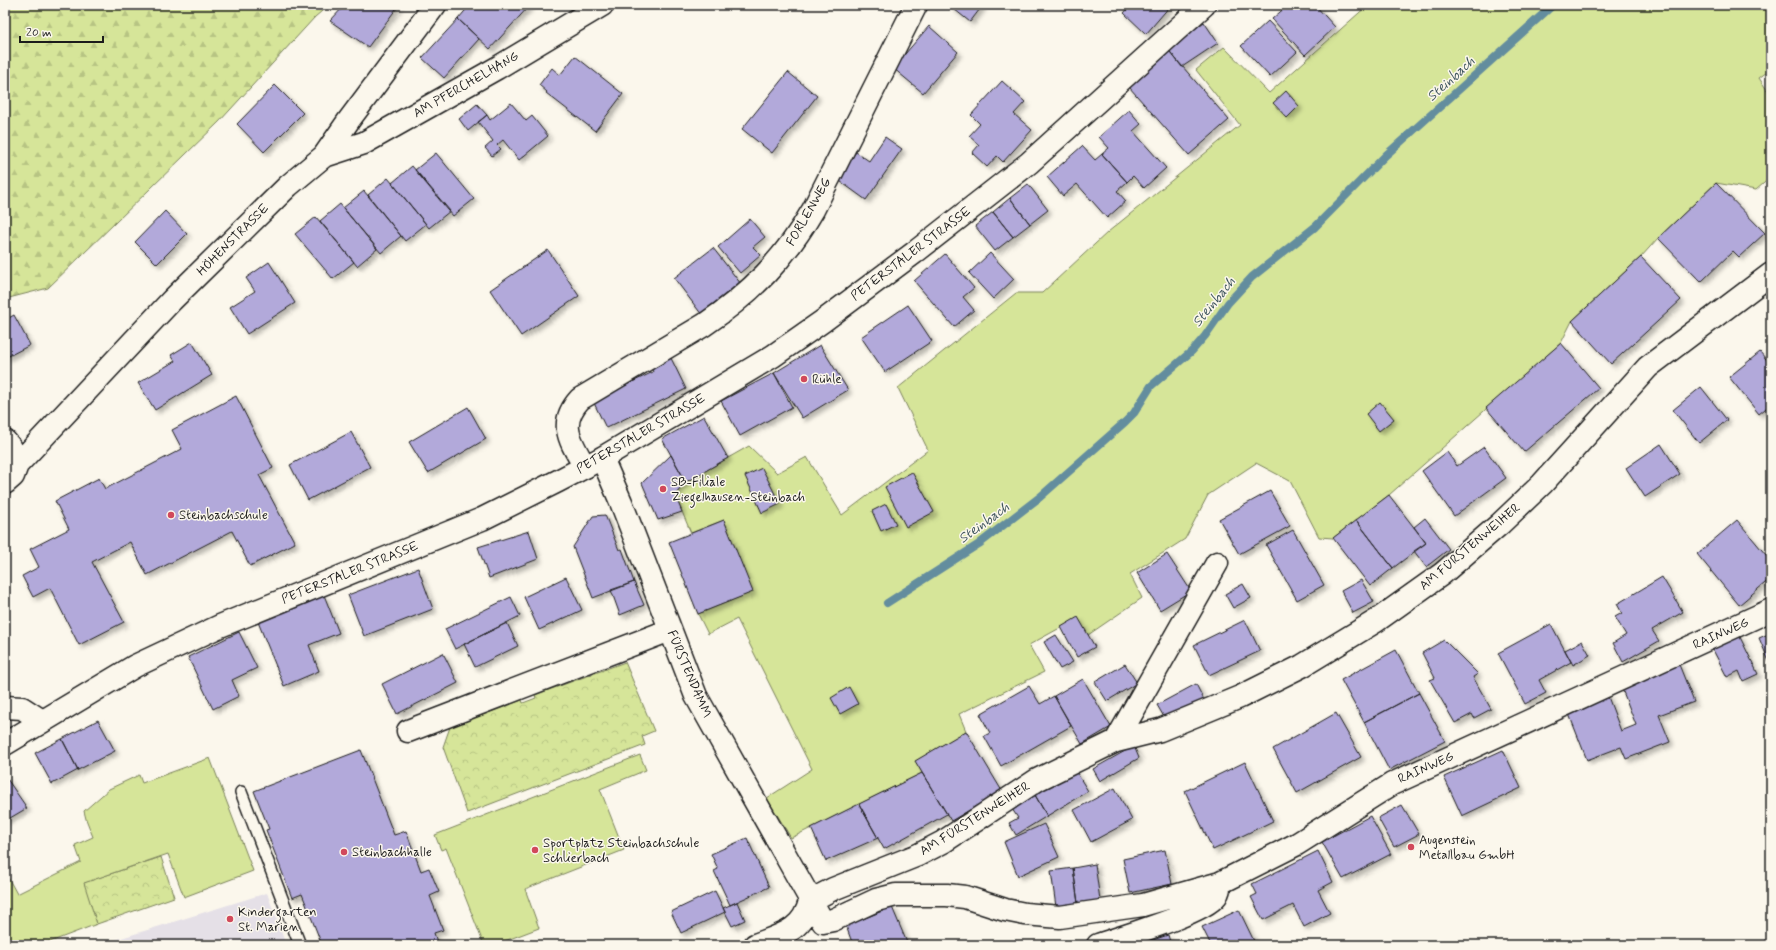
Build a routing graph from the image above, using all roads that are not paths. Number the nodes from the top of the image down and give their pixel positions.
1 (435, 5) edge
2 (602, 5) edge
3 (916, 5) edge
4 (1204, 5) edge
5 (324, 156) junction
6 (1771, 274) edge
7 (5, 442) edge
8 (594, 463) junction
9 (17, 465) junction
10 (5, 483) edge
11 (1217, 563) dead end
12 (1771, 610) edge
13 (670, 630) junction
14 (5, 707) edge
15 (42, 721) junction
16 (408, 731) dead end
17 (1116, 741) junction
18 (5, 744) edge
19 (241, 792) dead end
20 (1220, 883) junction
21 (810, 901) junction
22 (300, 945) edge
23 (755, 945) edge
24 (1098, 945) edge

1 - 5 street, HÖHENSTRASSE
2 - 5 street, AM PFERCHELHANG
3 - 8 street, FORLENWEG
4 - 8 street, PETERSTALER STRASSE
5 - 9 street, HÖHENSTRASSE
6 - 17 street, AM FÜRSTENWEIHER
7 - 9 street
8 - 13 street, FÜRSTENDAMM
8 - 15 street, PETERSTALER STRASSE
9 - 10 street, HÖHENSTRASSE
11 - 17 street
12 - 20 street, RAINWEG
13 - 16 street
13 - 21 street, FÜRSTENDAMM
14 - 15 street
15 - 18 street, PETERSTALER STRASSE
17 - 21 street, AM FÜRSTENWEIHER
19 - 22 lane
20 - 21 street
20 - 24 street
21 - 23 street

